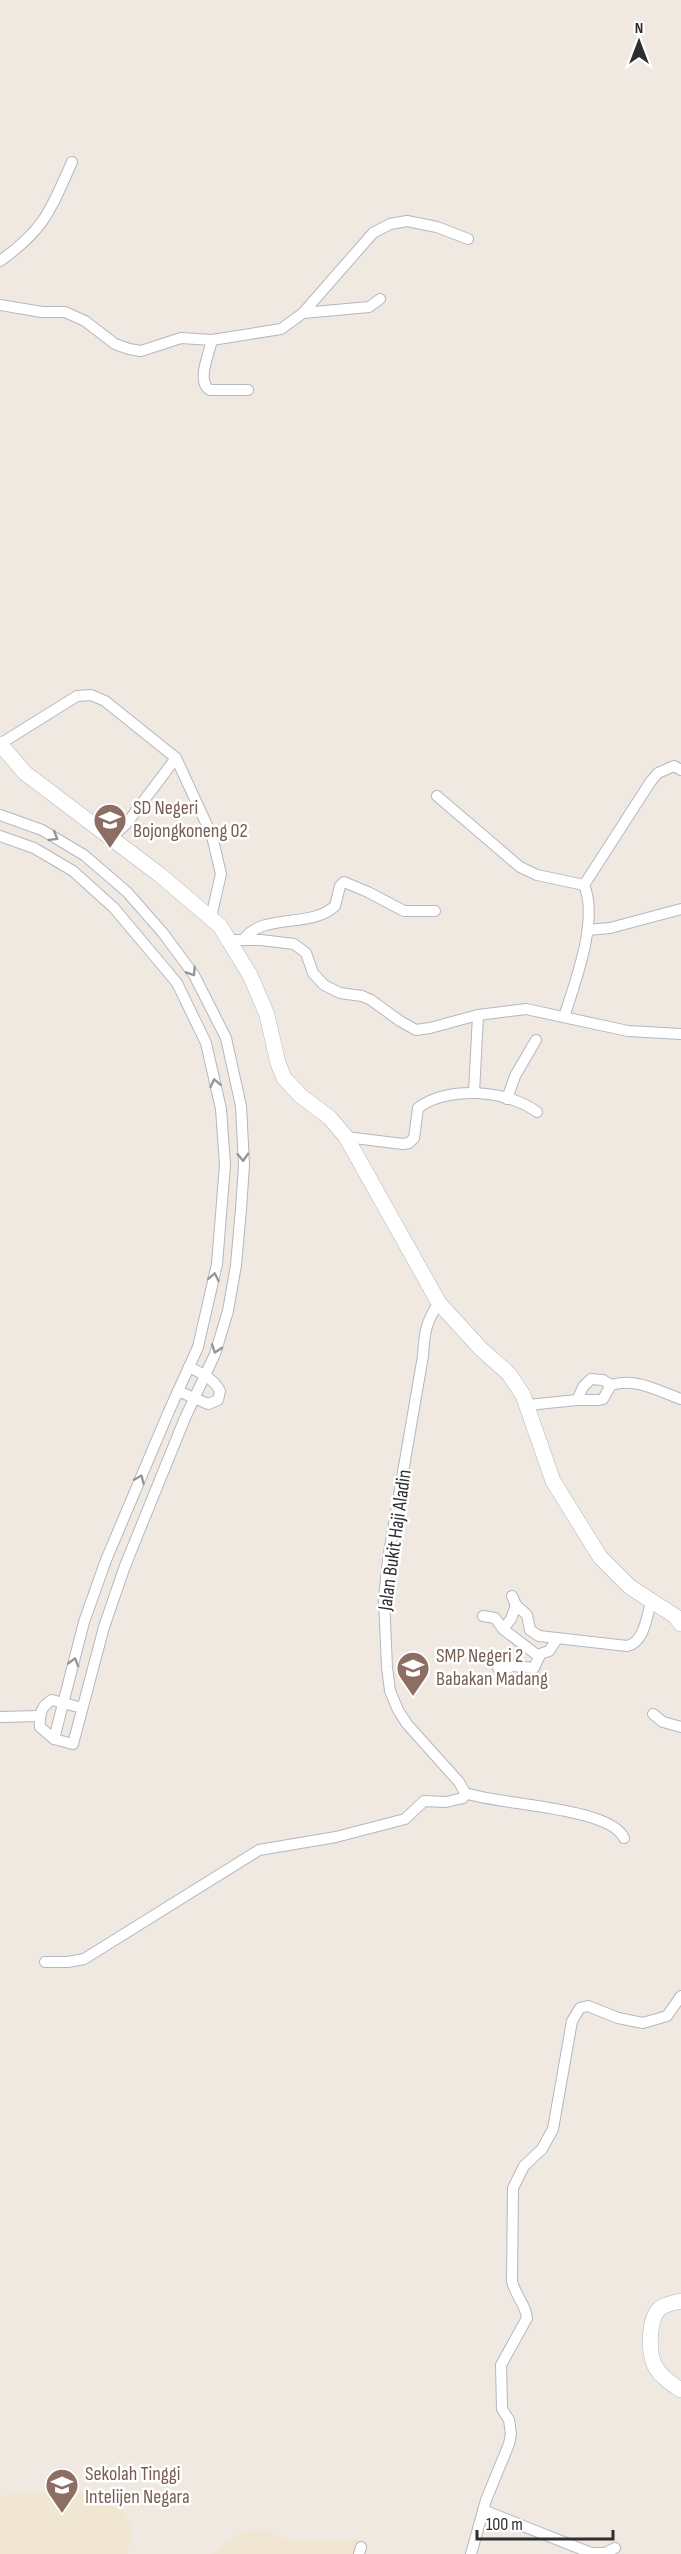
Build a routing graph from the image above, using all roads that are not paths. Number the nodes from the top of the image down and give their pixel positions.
1 (72, 162) dead end
2 (468, 239) dead end
3 (0, 261) edge
4 (380, 299) dead end
5 (0, 305) edge
6 (303, 313) junction
7 (212, 340) junction
8 (248, 390) dead end
9 (0, 744) edge
10 (176, 758) junction
11 (681, 770) edge
12 (437, 796) dead end
13 (0, 815) edge
14 (0, 836) edge
15 (111, 838) junction
16 (584, 885) junction
17 (681, 909) edge
18 (435, 911) dead end
19 (212, 917) junction
20 (588, 930) junction
21 (237, 940) junction
22 (478, 1015) junction
23 (564, 1017) junction
24 (681, 1034) edge
25 (536, 1040) dead end
26 (474, 1093) junction
27 (507, 1099) junction
28 (537, 1112) dead end
29 (346, 1137) junction
30 (439, 1303) junction
31 (189, 1367) junction
32 (206, 1375) junction
33 (611, 1385) junction
34 (178, 1391) junction
35 (194, 1399) junction
36 (681, 1399) edge
37 (577, 1400) junction
38 (528, 1405) junction
39 (651, 1602) junction
40 (483, 1616) dead end
41 (681, 1624) edge
42 (503, 1629) junction
43 (557, 1639) junction
44 (540, 1655) junction
45 (498, 1662) dead end
46 (63, 1701) junction
47 (82, 1708) junction
48 (653, 1714) dead end
49 (39, 1716) junction
50 (0, 1717) edge
51 (681, 1727) edge
52 (54, 1739) junction
53 (465, 1793) junction
54 (624, 1838) dead end
55 (45, 1962) dead end
56 (681, 1996) edge
57 (681, 2301) edge
58 (681, 2390) edge
59 (483, 2510) junction
60 (615, 2548) dead end
61 (471, 2554) edge

1 - 3 street
2 - 6 street
4 - 6 street
5 - 7 street
6 - 7 street
7 - 8 street
9 - 10 street
9 - 15 street
10 - 15 street
10 - 19 street
11 - 16 street
12 - 16 street
13 -> 32 street
31 -> 14 street
15 - 19 street
16 - 20 street
17 - 20 street
18 - 21 street
19 - 21 street
20 - 23 street
21 - 22 street
21 - 29 street
22 - 23 street
22 - 26 street
23 - 24 street
25 - 27 street
26 - 27 street
26 - 29 street
27 - 28 street
29 - 30 street
30 - 38 street
30 - 53 street, Jalan Bukit Haji Aladin
31 - 32 street
31 - 34 street
32 - 35 street
32 - 35 street
33 - 36 street
33 - 37 street
33 - 37 street
34 - 35 street
46 -> 34 street
35 - 47 street
37 - 38 street
38 - 39 street
39 - 41 street
39 - 43 street
40 - 42 street
42 - 43 street
42 - 44 street
43 - 44 street
44 - 45 street
46 - 47 street
46 - 49 street
46 - 52 street
47 - 52 street
48 - 51 street
49 - 50 street
49 - 52 street
53 - 54 street
53 - 55 street
56 - 59 street
57 - 58 street
59 - 60 street
59 - 61 street

